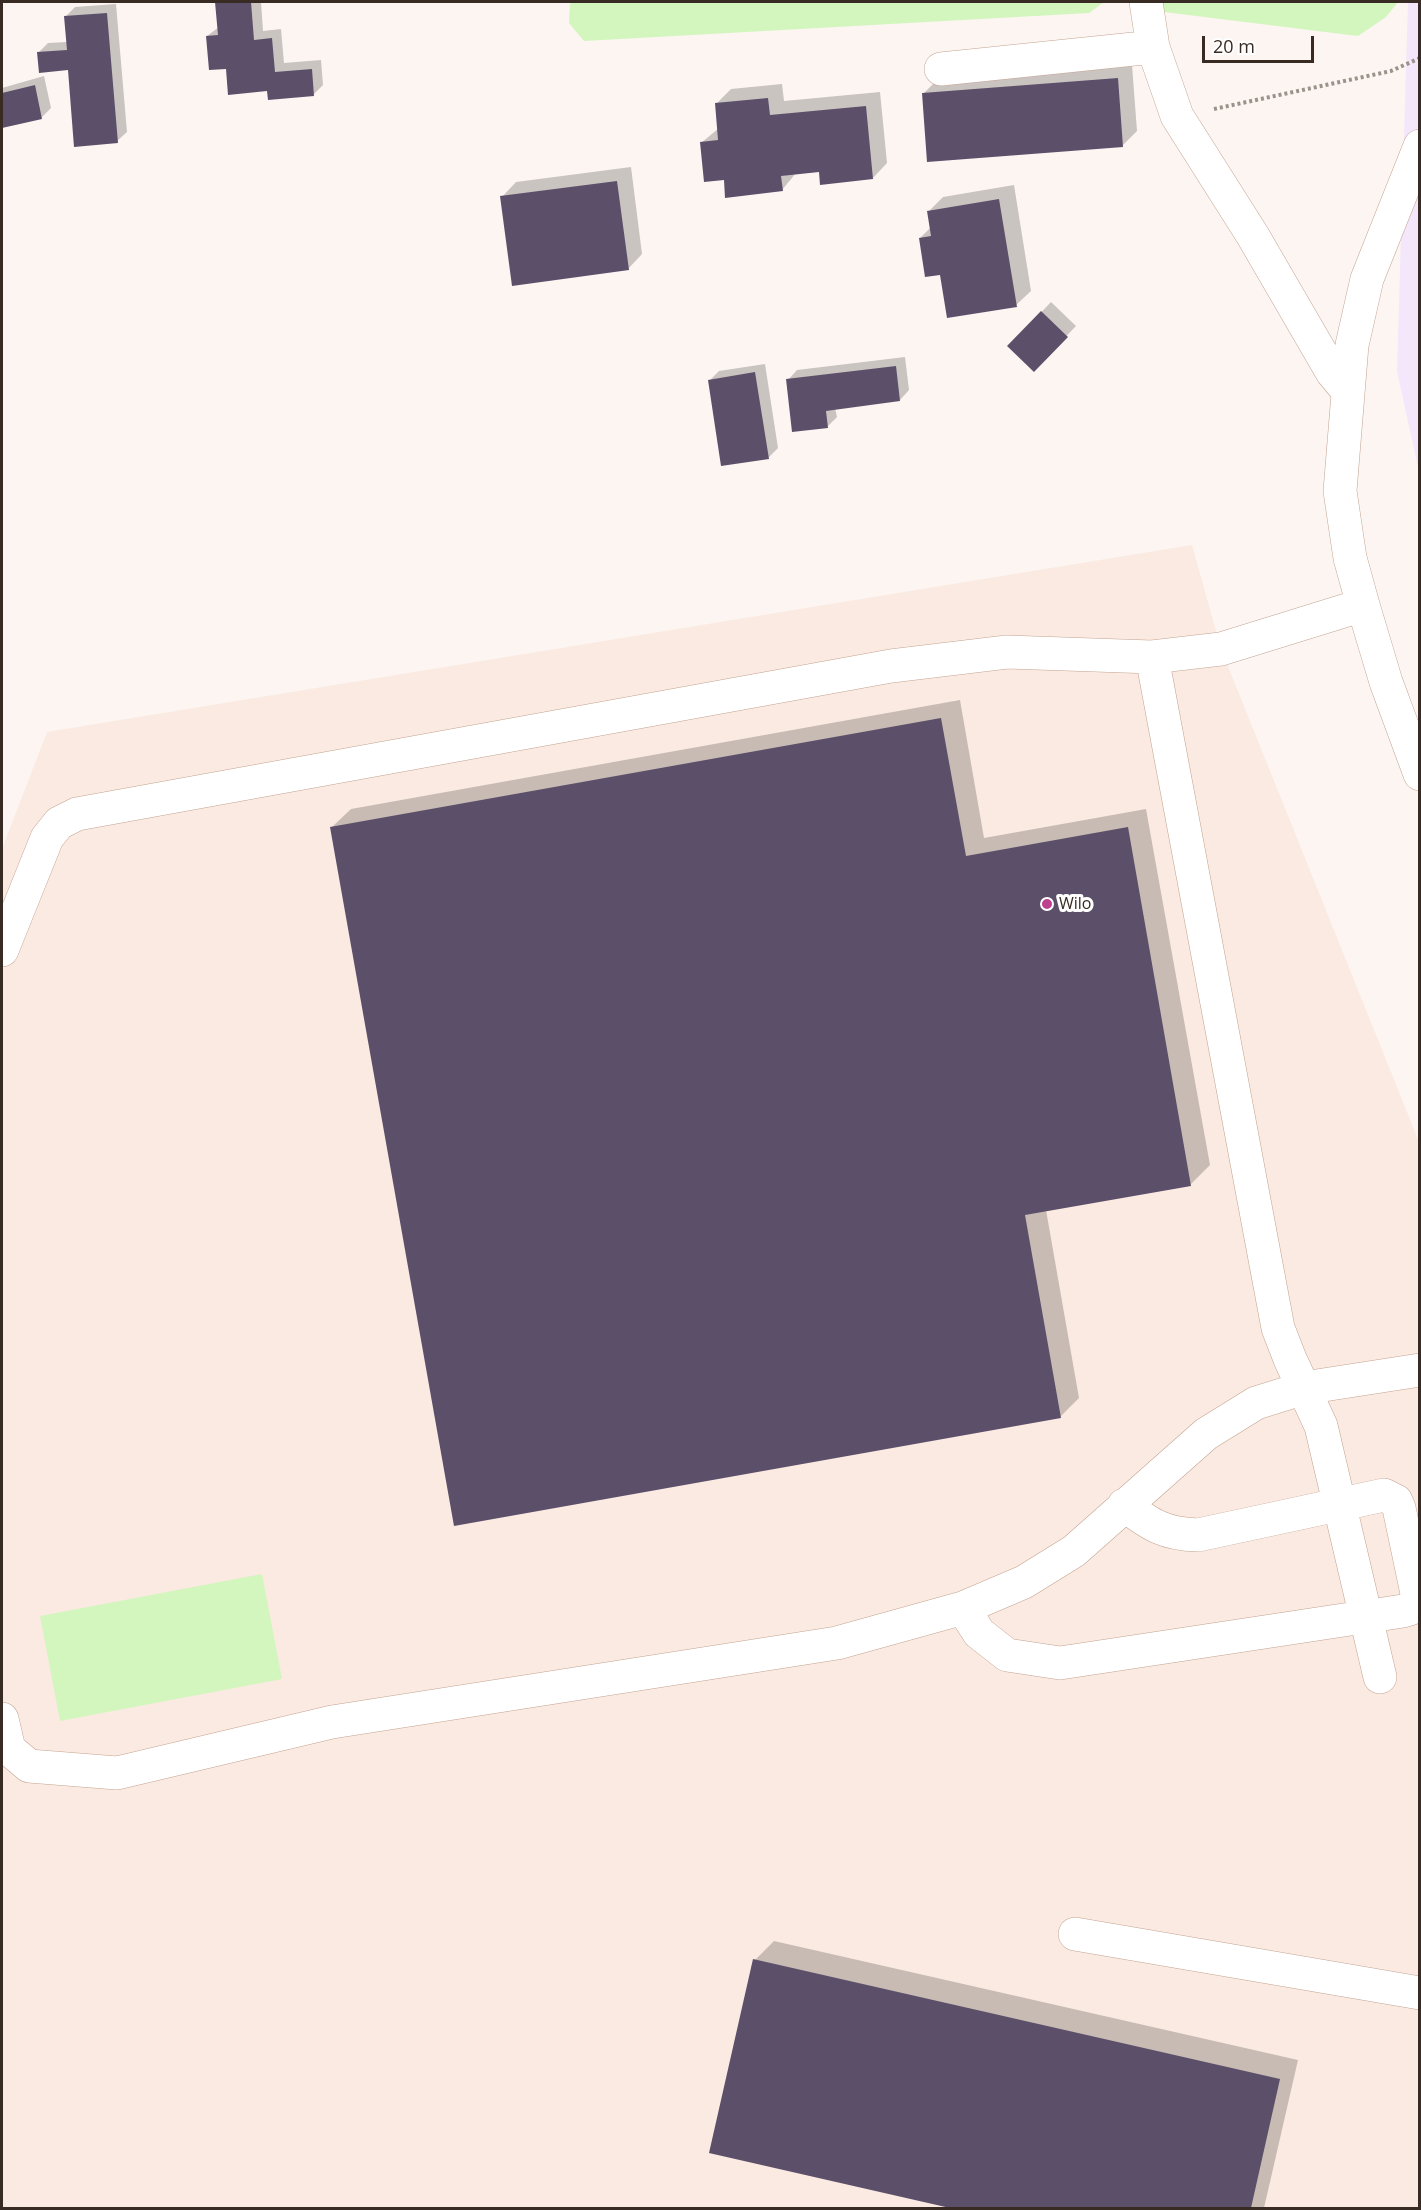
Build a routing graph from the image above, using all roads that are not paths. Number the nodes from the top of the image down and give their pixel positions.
1 (1146, 2) edge
2 (1153, 47) junction
3 (941, 69) dead end
4 (1419, 146) edge
5 (1347, 390) junction
6 (1363, 605) junction
7 (1152, 657) junction
8 (1419, 774) edge
9 (2, 950) edge
10 (1419, 1370) edge
11 (1304, 1388) junction
12 (1124, 1505) junction
13 (1340, 1506) junction
14 (963, 1608) junction
15 (1366, 1616) junction
16 (1380, 1677) dead end
17 (2, 1719) edge
18 (1075, 1934) dead end
19 (1419, 1994) edge

1 - 2 street
2 - 3 street
2 - 5 street
4 - 5 street
5 - 6 street
6 - 7 street
6 - 8 street
7 - 9 street
7 - 11 street
10 - 11 street
11 - 12 street
11 - 13 street
12 - 13 street
12 - 14 street
13 - 15 street
13 - 15 street
14 - 15 street
14 - 17 street
15 - 16 street
18 - 19 street

